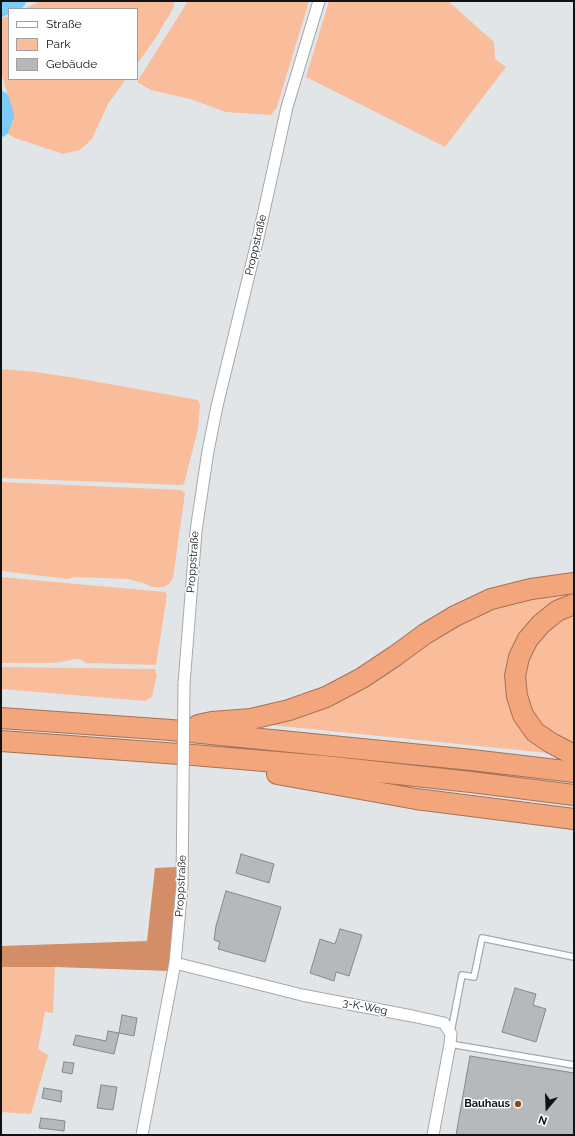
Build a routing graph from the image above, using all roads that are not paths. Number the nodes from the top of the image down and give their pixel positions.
1 (319, 1) edge
2 (574, 583) edge
3 (574, 604) edge
4 (1, 718) edge
5 (170, 730) junction
6 (1, 741) edge
7 (193, 755) junction
8 (574, 755) edge
9 (574, 772) edge
10 (574, 795) edge
11 (574, 819) edge
12 (574, 956) edge
13 (175, 962) junction
14 (451, 1039) junction
15 (574, 1065) edge
16 (142, 1135) edge
17 (433, 1135) edge

1 - 13 street, Proppstraße, bridge
2 - 5 highway
3 - 8 highway
4 - 5 highway
5 - 9 highway
6 - 7 highway
7 - 10 highway
7 - 11 highway
12 - 14 lane
13 - 14 street, 3-K-Weg
13 - 16 street, Proppstraße
14 - 15 lane
14 - 17 street

